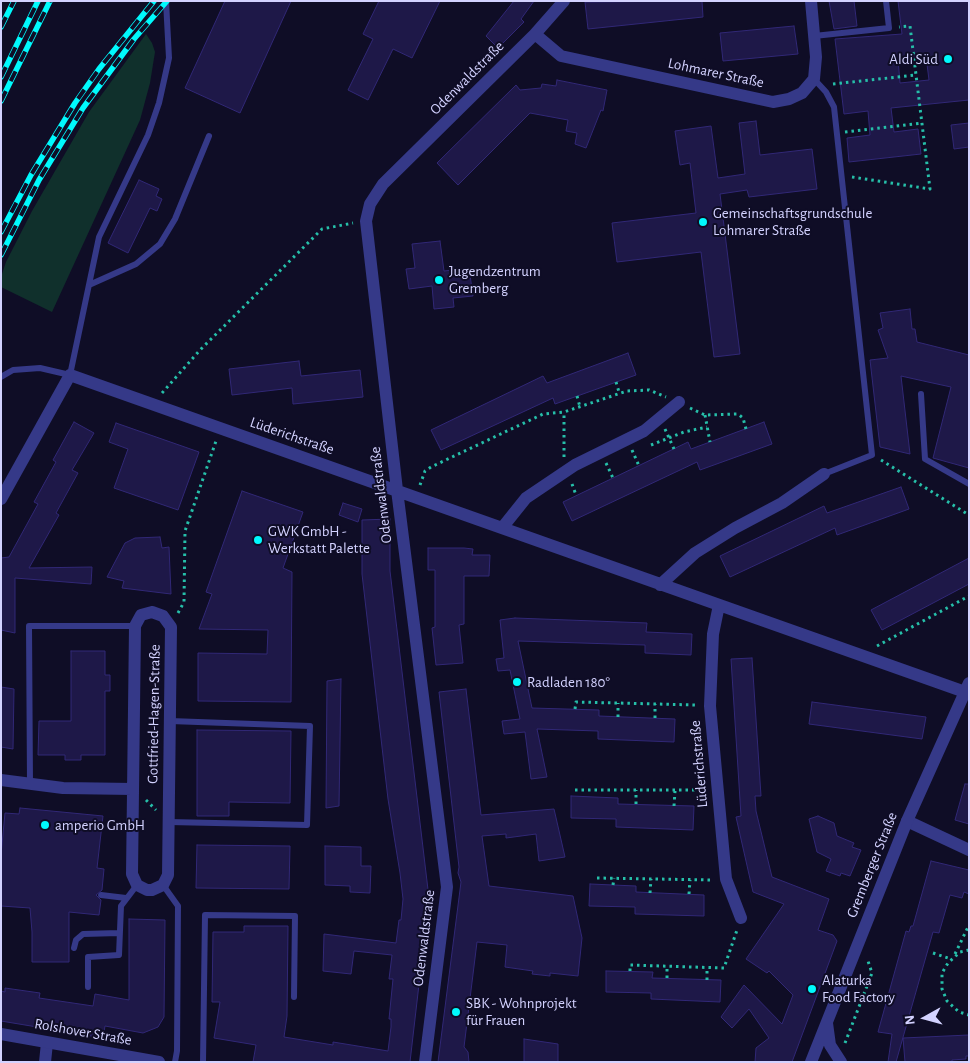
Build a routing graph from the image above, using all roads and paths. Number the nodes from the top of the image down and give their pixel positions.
1 (166, 1) edge
2 (564, 1) edge
3 (811, 1) edge
4 (886, 1) edge
5 (890, 28) junction
6 (535, 34) junction
7 (814, 36) junction
8 (916, 75) junction
9 (817, 83) junction
10 (922, 124) junction
11 (837, 133) junction
12 (209, 136) dead end
13 (841, 175) junction
14 (366, 221) junction
15 (89, 285) junction
16 (70, 376) junction
17 (1, 377) edge
18 (616, 382) dead end
19 (619, 392) junction
20 (921, 394) dead end
21 (576, 396) dead end
22 (679, 402) junction
23 (151, 404) junction
24 (580, 406) junction
25 (564, 412) junction
26 (705, 414) junction
27 (660, 418) junction
28 (707, 427) junction
29 (220, 428) junction
30 (746, 429) dead end
31 (669, 437) junction
32 (710, 442) dead end
33 (674, 449) dead end
34 (872, 455) junction
35 (624, 456) dead end
36 (615, 460) dead end
37 (600, 468) dead end
38 (566, 470) junction
39 (824, 474) joint
40 (578, 479) dead end
41 (571, 483) dead end
42 (969, 484) edge
43 (397, 490) junction
44 (415, 497) junction
45 (1, 499) edge
46 (969, 515) edge
47 (502, 528) junction
48 (660, 585) junction
49 (969, 596) edge
50 (719, 605) junction
51 (135, 626) junction
52 (171, 627) junction
53 (860, 655) junction
54 (967, 687) edge
55 (618, 703) junction
56 (655, 704) junction
57 (710, 706) junction
58 (575, 709) dead end
59 (618, 717) dead end
60 (654, 718) dead end
61 (170, 721) junction
62 (1, 780) edge
63 (30, 784) junction
64 (133, 789) junction
65 (717, 789) junction
66 (575, 790) dead end
67 (595, 790) junction
68 (636, 790) junction
69 (675, 790) junction
70 (594, 797) dead end
71 (636, 804) dead end
72 (674, 806) dead end
73 (907, 821) junction
74 (169, 822) junction
75 (969, 850) edge
76 (597, 878) dead end
77 (614, 878) junction
78 (651, 879) junction
79 (726, 879) junction
80 (690, 880) junction
81 (136, 885) junction
82 (163, 885) junction
83 (614, 886) dead end
84 (650, 892) dead end
85 (689, 894) dead end
86 (101, 895) dead end
87 (126, 898) junction
88 (741, 918) joint
89 (969, 925) edge
90 (119, 933) junction
91 (860, 936) junction
92 (74, 948) dead end
93 (969, 950) edge
94 (933, 953) dead end
95 (953, 957) junction
96 (667, 966) junction
97 (707, 968) junction
98 (630, 971) dead end
99 (666, 978) dead end
100 (707, 980) dead end
101 (88, 987) dead end
102 (294, 996) dead end
103 (969, 1015) edge
104 (827, 1020) junction
105 (1, 1034) edge
106 (47, 1043) junction
107 (837, 1057) edge
108 (45, 1062) edge
109 (159, 1062) edge
110 (175, 1062) edge
111 (203, 1062) edge
112 (425, 1062) edge
113 (810, 1062) edge

1 - 15 lane
2 - 6 street, Odenwaldstraße
3 - 7 street
4 - 5 lane
5 - 7 lane
5 - 8 path
6 - 9 street, Lohmarer Straße
6 - 14 street, Odenwaldstraße
7 - 9 street
8 - 9 path
8 - 10 path
9 - 11 lane
10 - 11 path
10 - 13 path
11 - 13 lane
12 - 15 lane
13 - 34 lane
14 - 23 path
14 - 43 street, Odenwaldstraße
15 - 16 lane
16 - 17 lane
16 - 23 street, Lüderichstraße
16 - 45 street
18 - 19 path
19 - 22 path
19 - 24 path
20 - 42 lane
21 - 24 path
22 - 26 path
22 - 27 street
23 - 29 street, Lüderichstraße
24 - 25 path
25 - 38 path
25 - 44 path
26 - 28 path
26 - 30 path
27 - 31 path
27 - 38 street
28 - 31 path
28 - 32 path
29 - 43 street, Lüderichstraße
29 - 52 path
31 - 33 path
31 - 35 path
34 - 39 lane
34 - 46 path
36 - 37 path
38 - 47 street
39 - 48 street
40 - 41 path
43 - 44 street, Lüderichstraße
43 - 112 street, Odenwaldstraße
44 - 47 street, Lüderichstraße
47 - 48 street, Lüderichstraße
48 - 50 street, Lüderichstraße
49 - 53 path
50 - 53 street, Lüderichstraße
50 - 57 street, Lüderichstraße
51 - 52 street, Gottfried-Hagen-Straße
51 - 63 lane
51 - 64 street, Gottfried-Hagen-Straße
52 - 61 street, Gottfried-Hagen-Straße
53 - 54 street, Lüderichstraße
54 - 73 street, Gremberger Straße
55 - 56 path
55 - 58 path
55 - 59 path
56 - 57 path
56 - 60 path
57 - 65 street, Lüderichstraße
61 - 74 street, Gottfried-Hagen-Straße
61 - 74 lane
62 - 63 street, Gottfried-Hagen-Straße
63 - 64 street, Gottfried-Hagen-Straße
64 - 74 path
64 - 81 street, Gottfried-Hagen-Straße
65 - 69 path
65 - 79 street, Lüderichstraße
66 - 67 path
67 - 68 path
67 - 70 path
68 - 69 path
68 - 71 path
69 - 72 path
73 - 75 street
73 - 91 street, Gremberger Straße
74 - 82 street, Gottfried-Hagen-Straße
76 - 77 path
77 - 78 path
77 - 83 path
78 - 80 path
78 - 84 path
79 - 80 path
79 - 88 street, Lüderichstraße
80 - 85 path
81 - 82 street
81 - 87 lane
82 - 110 lane
86 - 87 lane
87 - 90 lane
88 - 97 path
89 - 95 path
90 - 92 lane
90 - 101 lane
91 - 104 street, Gremberger Straße
91 - 107 path
93 - 95 path
94 - 95 path
95 - 103 path
96 - 97 path
96 - 98 path
96 - 99 path
97 - 100 path
102 - 111 lane
104 - 107 street
104 - 113 street, Gremberger Straße
105 - 106 street, Rolshover Straße
106 - 108 street
106 - 109 street, Rolshover Straße

